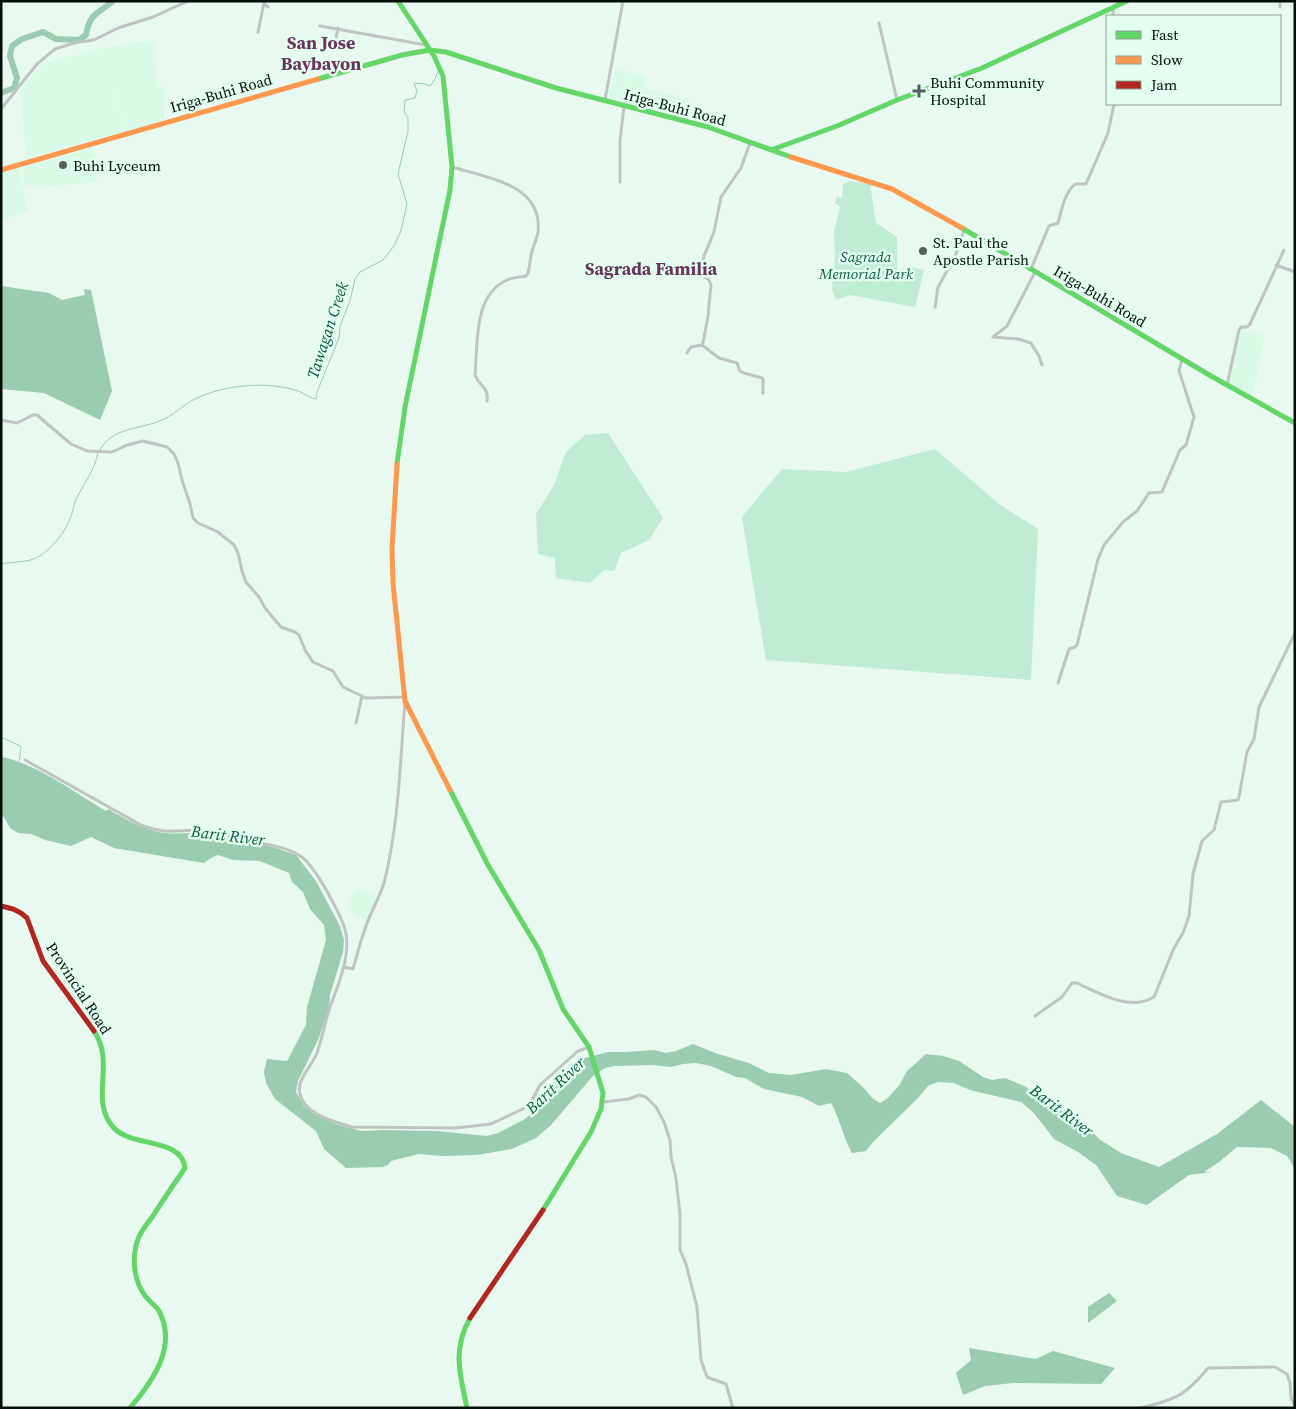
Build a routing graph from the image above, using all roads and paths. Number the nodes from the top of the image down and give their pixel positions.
1 (188, 1) edge
2 (398, 1) edge
3 (623, 1) edge
4 (1127, 1) edge
5 (1280, 1) edge
6 (263, 2) edge
7 (1119, 3) edge
8 (268, 7) dead end
9 (1280, 7) dead end
10 (1113, 8) junction
11 (1113, 15) edge
12 (879, 23) dead end
13 (320, 26) dead end
14 (338, 28) junction
15 (258, 32) dead end
16 (335, 43) dead end
17 (428, 47) junction
18 (897, 100) junction
19 (605, 101) junction
20 (624, 105) junction
21 (1114, 105) edge
22 (1, 109) edge
23 (750, 143) junction
24 (771, 150) junction
25 (452, 167) junction
26 (1, 170) edge
27 (620, 182) dead end
28 (964, 230) junction
29 (1284, 250) dead end
30 (1276, 265) junction
31 (1033, 270) junction
32 (1295, 272) edge
33 (935, 307) dead end
34 (702, 345) junction
35 (687, 353) dead end
36 (1182, 359) junction
37 (1042, 365) dead end
38 (1227, 385) junction
39 (763, 393) dead end
40 (488, 402) dead end
41 (1, 420) edge
42 (1295, 423) edge
43 (1295, 633) edge
44 (1058, 683) dead end
45 (362, 696) junction
46 (405, 699) junction
47 (356, 723) dead end
48 (25, 760) dead end
49 (1, 906) edge
50 (344, 967) junction
51 (1035, 1016) dead end
52 (589, 1047) junction
53 (603, 1102) junction
54 (1295, 1406) edge
55 (130, 1408) edge
56 (467, 1408) edge
57 (732, 1408) edge
58 (1140, 1408) edge

1 - 22 street
2 - 17 main road
3 - 19 street
4 - 7 main road
5 - 9 street
6 - 8 street
6 - 15 street
7 - 10 main road
10 - 11 street
10 - 18 main road
12 - 18 street
13 - 14 street
14 - 16 street
14 - 17 street
17 - 19 main road, Iriga-Buhi Road
17 - 25 main road
17 - 26 main road, Iriga-Buhi Road
18 - 24 main road
19 - 20 main road, Iriga-Buhi Road
20 - 23 main road, Iriga-Buhi Road
20 - 27 street
21 - 31 street
23 - 24 main road, Iriga-Buhi Road
23 - 34 street
24 - 28 main road, Iriga-Buhi Road
25 - 40 street
25 - 46 main road
28 - 31 main road, Iriga-Buhi Road
28 - 33 street
29 - 30 street
30 - 32 street
30 - 38 street
31 - 36 main road, Iriga-Buhi Road
31 - 37 street
34 - 35 street
34 - 39 street
36 - 38 main road, Iriga-Buhi Road
36 - 44 street
38 - 42 main road, Iriga-Buhi Road
41 - 45 street
43 - 51 street
45 - 46 street
45 - 47 street
46 - 50 street
46 - 52 main road
48 - 50 street
49 - 55 main road, Provincial Road
50 - 52 street
52 - 53 main road
53 - 56 main road
53 - 57 street
54 - 58 street

